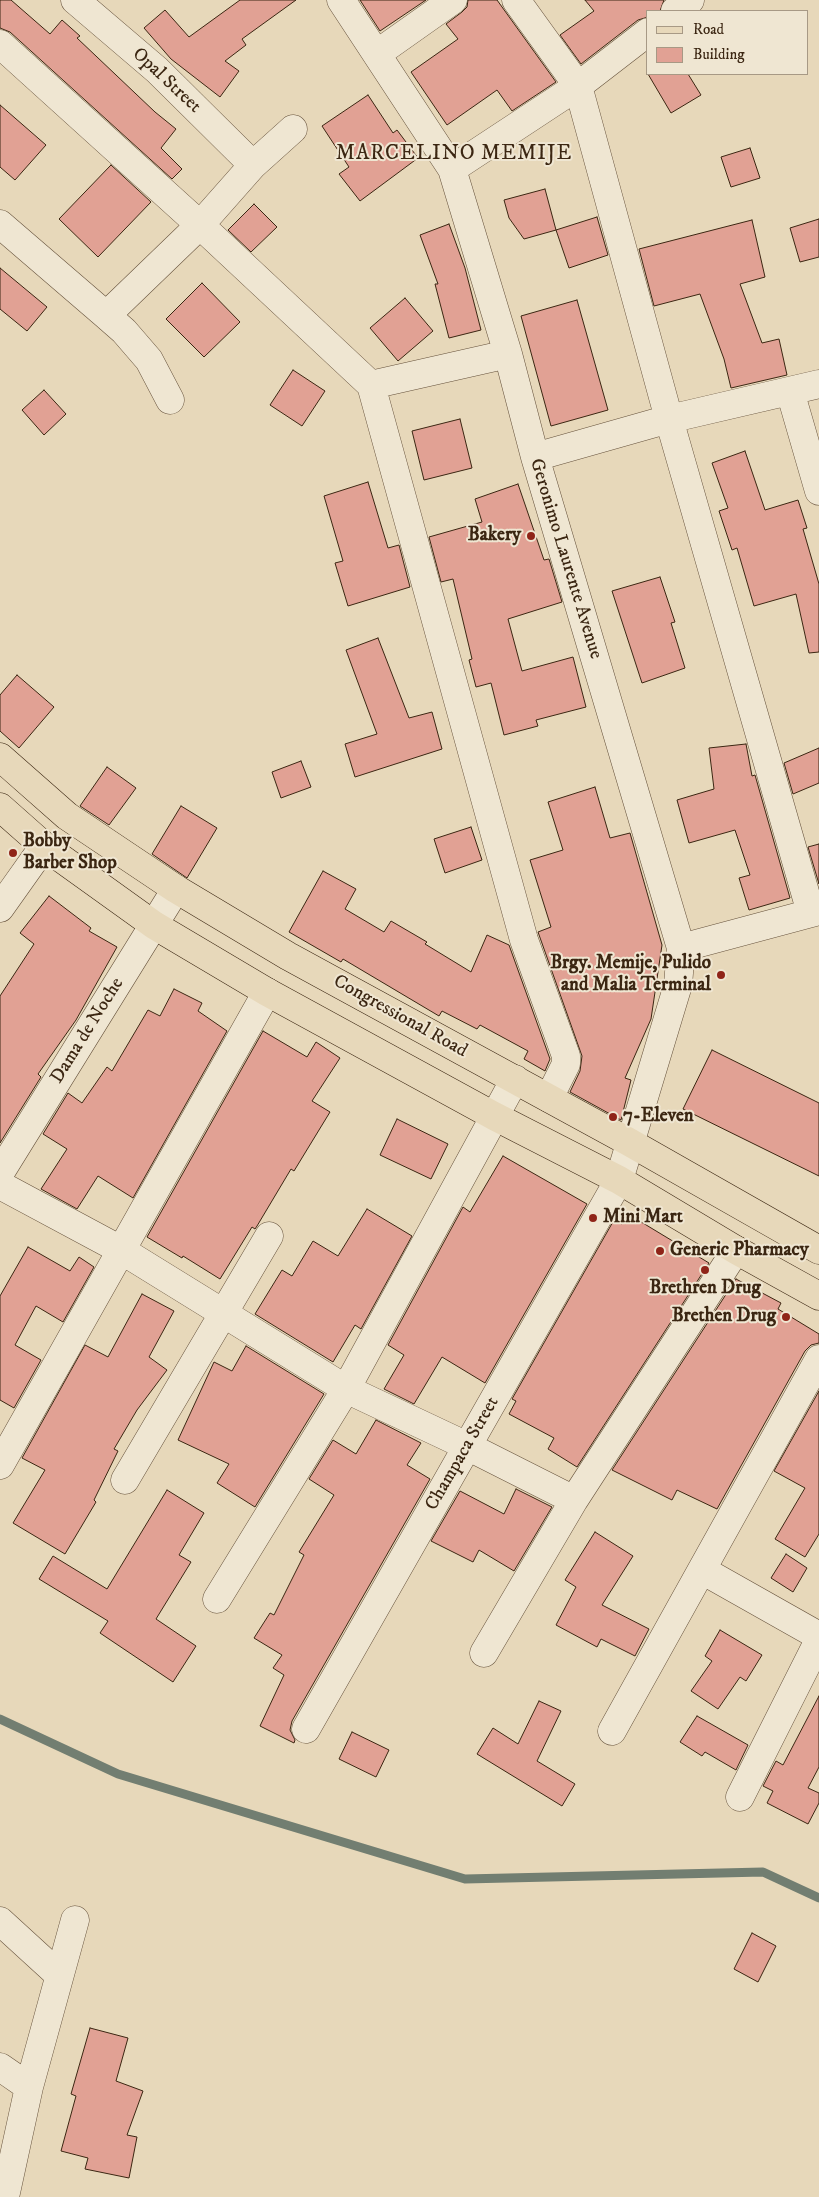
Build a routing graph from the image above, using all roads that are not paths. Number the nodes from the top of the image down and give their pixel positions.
1 (75, 0) edge
2 (341, 0) edge
3 (453, 0) edge
4 (516, 0) edge
5 (690, 0) edge
6 (676, 10) edge
7 (646, 34) edge
8 (0, 44) edge
9 (378, 53) junction
10 (578, 86) junction
11 (293, 129) dead end
12 (253, 165) junction
13 (452, 169) junction
14 (0, 224) edge
15 (200, 225) junction
16 (108, 317) junction
17 (508, 354) junction
18 (819, 384) edge
19 (371, 385) junction
20 (790, 391) junction
21 (170, 400) dead end
22 (669, 419) junction
23 (535, 457) junction
24 (819, 491) edge
25 (0, 757) edge
26 (0, 807) edge
27 (44, 846) junction
28 (176, 889) junction
29 (0, 908) edge
30 (815, 912) edge
31 (154, 925) junction
32 (681, 948) junction
33 (267, 992) junction
34 (515, 1079) junction
35 (549, 1098) junction
36 (494, 1116) junction
37 (629, 1142) junction
38 (0, 1173) edge
39 (619, 1180) junction
40 (0, 1185) edge
41 (269, 1236) dead end
42 (122, 1250) junction
43 (736, 1250) junction
44 (819, 1250) edge
45 (819, 1296) edge
46 (224, 1313) junction
47 (819, 1359) edge
48 (346, 1389) junction
49 (467, 1446) junction
50 (0, 1465) edge
51 (125, 1480) dead end
52 (574, 1500) junction
53 (702, 1570) junction
54 (217, 1599) dead end
55 (819, 1636) edge
56 (819, 1640) edge
57 (484, 1652) dead end
58 (306, 1729) dead end
59 (612, 1731) dead end
60 (740, 1797) dead end
61 (0, 1920) edge
62 (75, 1920) dead end
63 (59, 1975) junction
64 (0, 2067) edge
65 (29, 2087) junction
66 (5, 2197) edge

1 - 12 street, Opal Street
2 - 9 street, Geronimo Laurente Avenue
3 - 9 street
4 - 10 street
5 - 6 street
7 - 10 street
8 - 15 street
9 - 13 street, Geronimo Laurente Avenue
10 - 13 street
10 - 22 street
11 - 12 street
12 - 15 street
13 - 17 street, Geronimo Laurente Avenue
14 - 16 street
15 - 16 street
15 - 19 street
16 - 21 street
17 - 19 street
17 - 23 street, Geronimo Laurente Avenue
18 - 20 street
19 - 35 street
20 - 22 street
20 - 24 street
22 - 23 street
22 - 30 street
23 - 32 street, Geronimo Laurente Avenue
25 - 28 main road, Congressional Road
26 - 27 main road
27 - 29 street
27 - 31 main road
28 - 31 street, Dama de Noche
28 - 34 main road, Congressional Road
30 - 32 street
31 - 33 main road
31 - 38 street, Dama de Noche
32 - 37 street, Geronimo Laurente Avenue
33 - 36 main road
33 - 42 street
34 - 35 main road, Congressional Road
34 - 36 street
35 - 37 main road, Congressional Road
36 - 39 main road
36 - 48 street
37 - 39 street, Champaca Street
37 - 44 main road, Congressional Road
39 - 43 main road
39 - 49 street, Champaca Street
40 - 42 street
41 - 46 street
42 - 46 street
42 - 50 street
43 - 45 main road
43 - 52 street
46 - 48 street
46 - 51 street
47 - 53 street
48 - 49 street
48 - 54 street
49 - 52 street
49 - 58 street, Champaca Street
52 - 57 street
53 - 55 street
53 - 59 street
56 - 60 street
61 - 63 street
62 - 63 street
63 - 65 street
64 - 65 street
65 - 66 street

